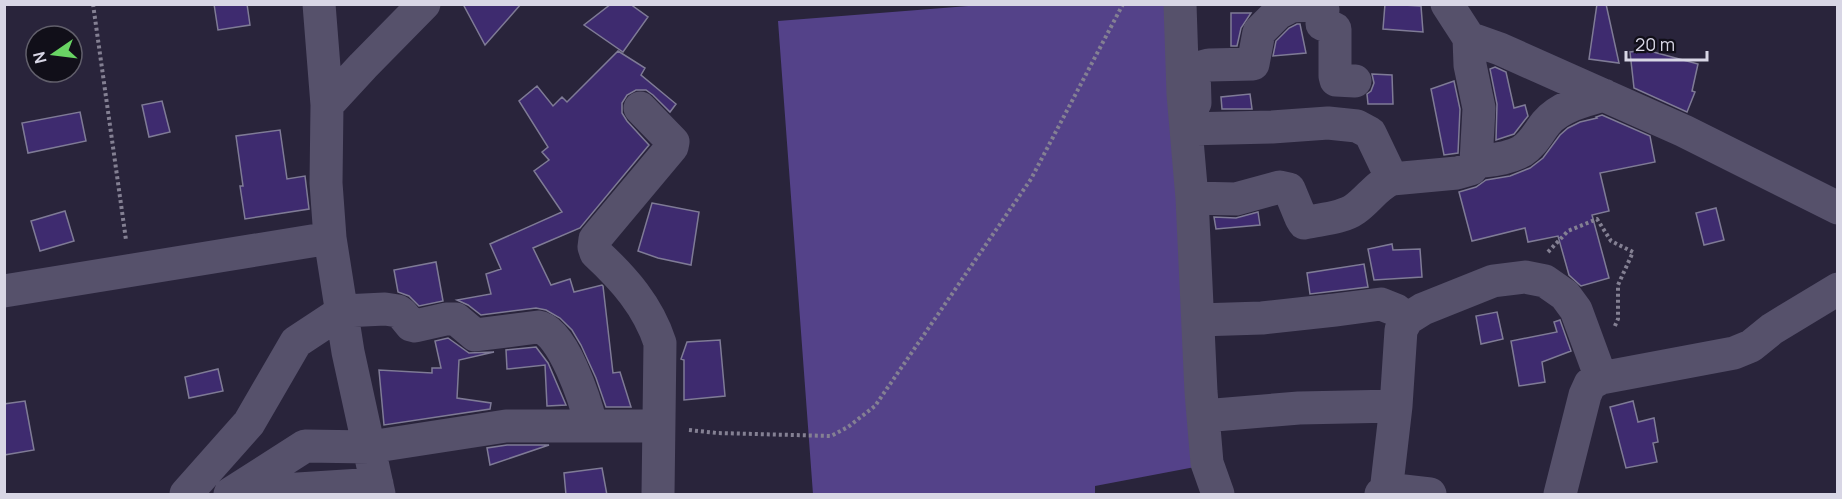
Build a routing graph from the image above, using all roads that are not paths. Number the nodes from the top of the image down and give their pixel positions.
1 (319, 4) edge
2 (424, 4) edge
3 (1180, 4) edge
4 (1447, 4) edge
5 (1294, 5) edge
6 (1469, 38) junction
7 (1355, 81) dead end
8 (1604, 95) junction
9 (327, 105) junction
10 (640, 108) dead end
11 (1186, 129) junction
12 (1476, 162) junction
13 (1392, 179) junction
14 (1192, 198) junction
15 (1838, 208) edge
16 (330, 238) junction
17 (1838, 289) edge
18 (4, 291) edge
19 (343, 310) junction
20 (1407, 319) junction
21 (1198, 320) junction
22 (1598, 372) junction
23 (1396, 406) junction
24 (1203, 416) junction
25 (591, 425) junction
26 (658, 426) junction
27 (370, 447) junction
28 (378, 489) edge
29 (1383, 493) edge
30 (186, 495) edge
31 (230, 495) edge
32 (256, 495) edge
33 (658, 495) edge
34 (1218, 495) edge
35 (1430, 495) edge
36 (1560, 495) edge

1 - 9 street
2 - 9 street
3 - 11 street
4 - 6 street
5 - 7 street
5 - 11 street
6 - 8 street
6 - 12 street
8 - 12 street
8 - 15 street
9 - 16 street
10 - 26 street
11 - 13 street
11 - 14 street
12 - 13 street
13 - 14 street
14 - 21 street
16 - 18 street
16 - 19 street
17 - 22 street
19 - 25 street
19 - 27 street
19 - 30 street
20 - 21 street
20 - 22 street
20 - 23 street
21 - 24 street
22 - 36 street
23 - 24 street
23 - 29 street
24 - 34 street
25 - 26 street
25 - 27 street
26 - 33 street
27 - 28 street
27 - 31 street
28 - 32 street
29 - 35 street

